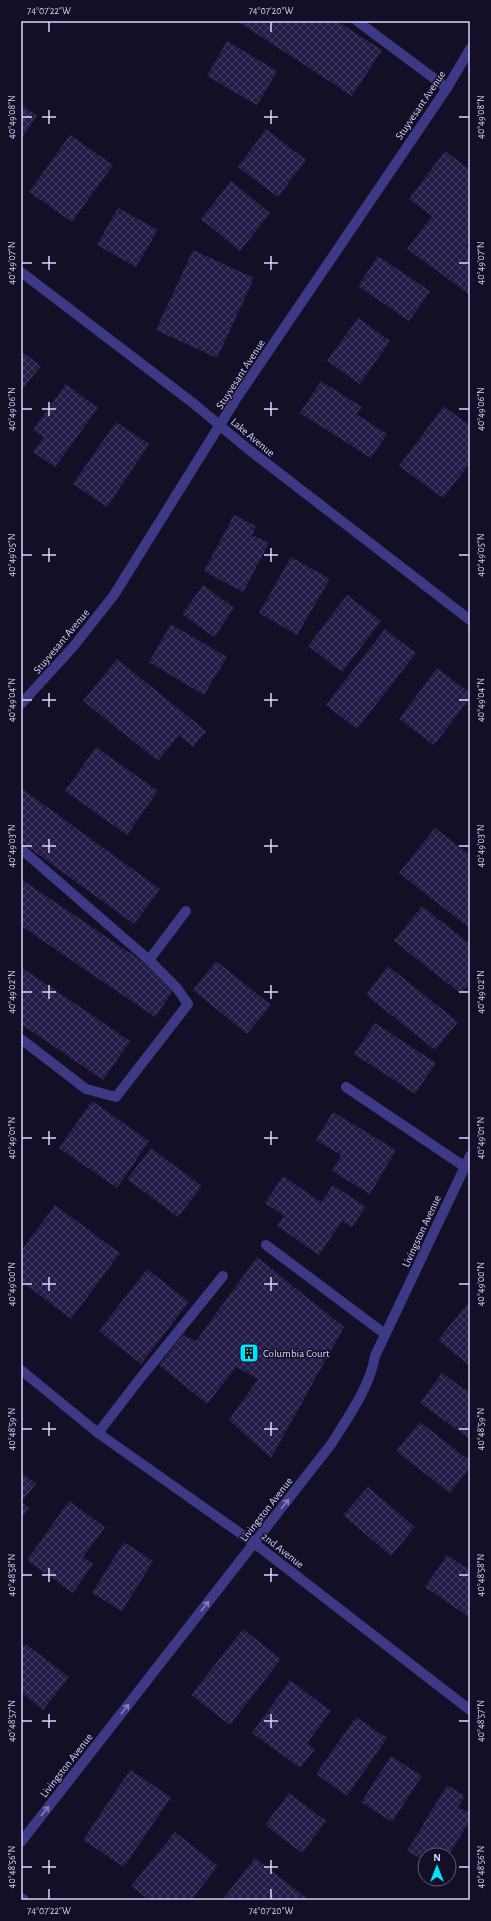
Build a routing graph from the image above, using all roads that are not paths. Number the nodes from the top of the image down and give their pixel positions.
1 (357, 21) edge
2 (470, 50) edge
3 (446, 88) junction
4 (21, 272) edge
5 (221, 425) junction
6 (470, 620) edge
7 (21, 704) edge
8 (21, 849) edge
9 (186, 911) dead end
10 (149, 960) junction
11 (21, 1038) edge
12 (346, 1087) dead end
13 (470, 1156) edge
14 (465, 1167) junction
15 (266, 1245) dead end
16 (223, 1276) dead end
17 (385, 1334) junction
18 (21, 1370) edge
19 (98, 1433) junction
20 (254, 1543) junction
21 (470, 1710) edge
22 (21, 1842) edge
23 (21, 1898) edge
24 (24, 1900) edge

1 - 3 street
2 - 3 street, Stuyvesant Avenue
3 - 5 street, Stuyvesant Avenue
4 - 5 street, Lake Avenue
5 - 6 street, Lake Avenue
5 - 7 street, Stuyvesant Avenue
8 - 10 street
9 - 10 street
10 - 11 street
12 - 14 street
13 - 14 street, Livingston Avenue
14 - 17 street, Livingston Avenue
15 - 17 street
16 - 19 street
20 -> 17 street, Livingston Avenue
18 - 19 street, 2nd Avenue
19 - 20 street, 2nd Avenue
20 - 21 street, 2nd Avenue
22 -> 20 street, Livingston Avenue
23 - 24 street

